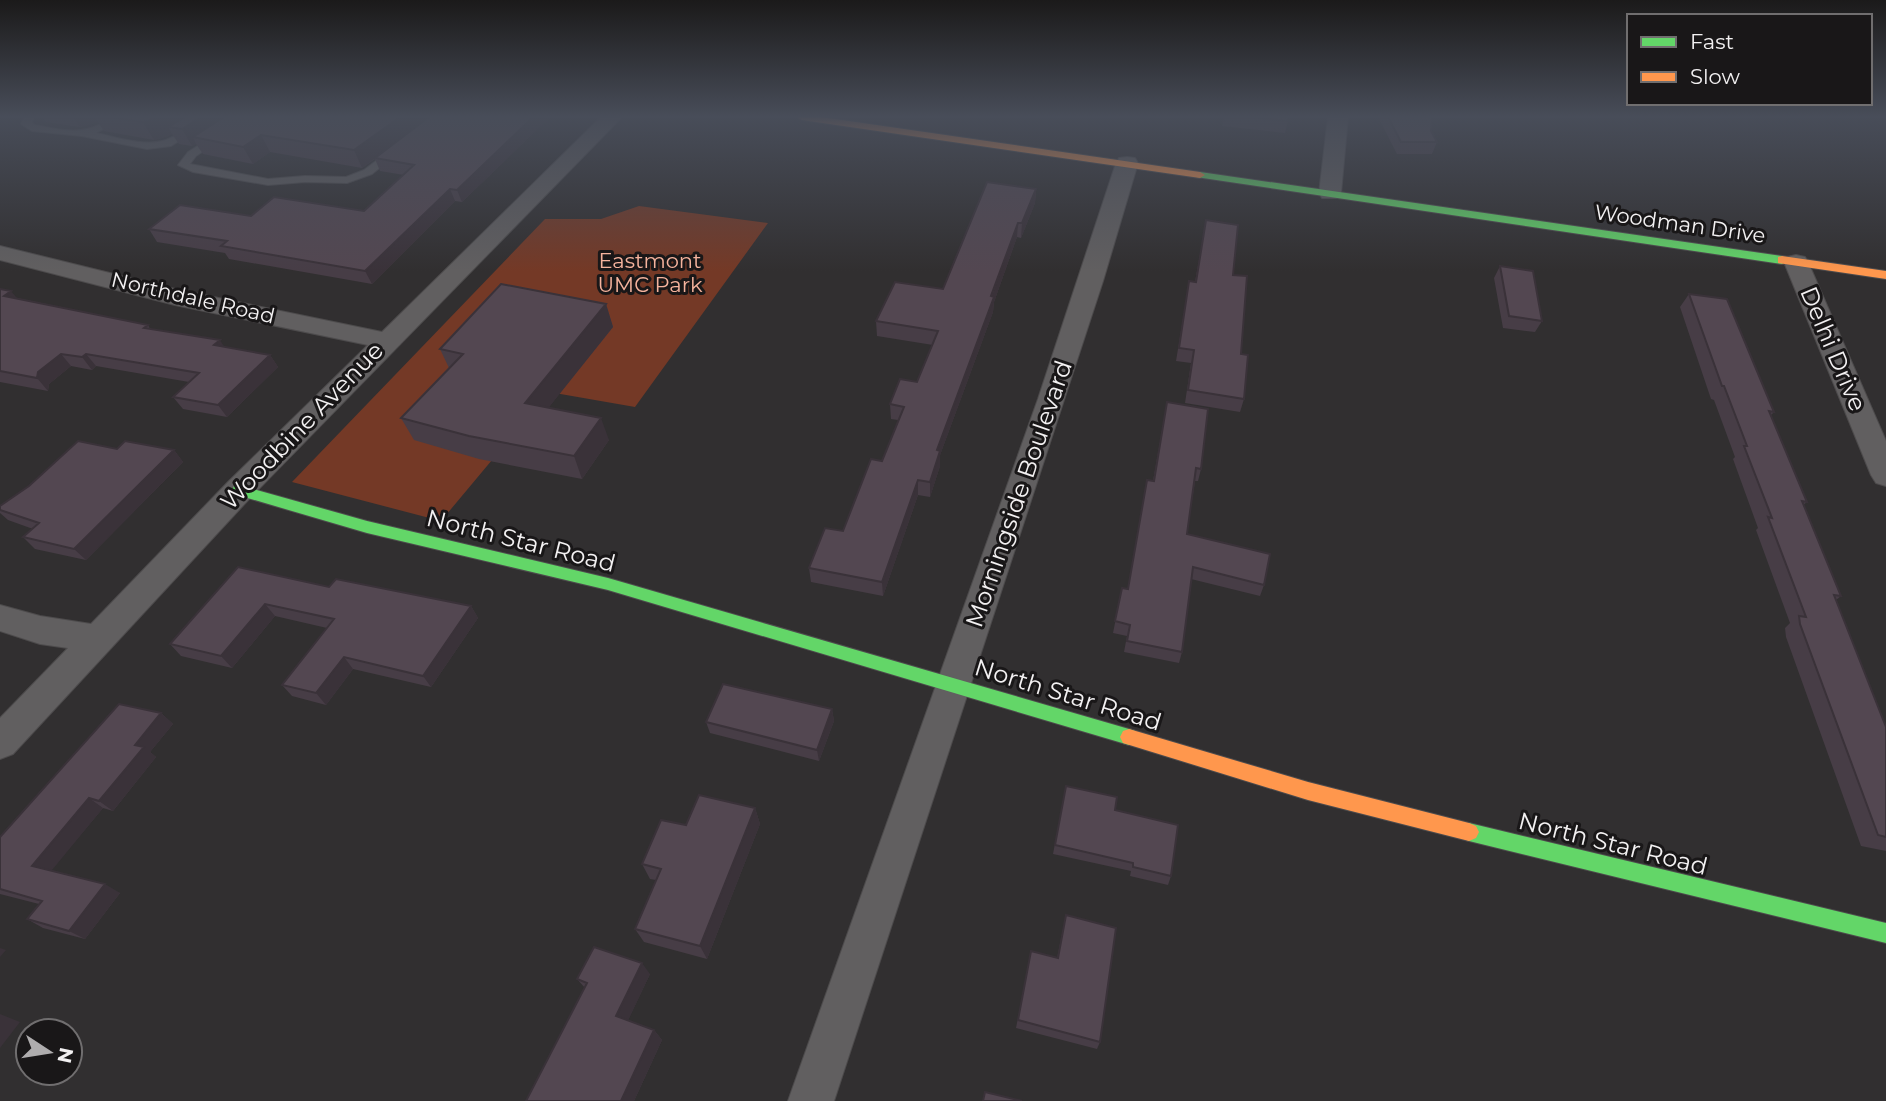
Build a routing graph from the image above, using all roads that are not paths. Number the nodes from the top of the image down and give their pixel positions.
1 (192, 168) edge
2 (373, 168) edge
3 (560, 168) edge
4 (1125, 168) edge
5 (1163, 168) edge
6 (1333, 168) edge
7 (1330, 193) junction
8 (0, 253) edge
9 (1796, 262) junction
10 (1886, 275) edge
11 (386, 341) junction
12 (1886, 475) edge
13 (239, 490) junction
14 (0, 618) edge
15 (99, 639) junction
16 (954, 684) junction
17 (0, 743) edge
18 (1886, 933) edge
19 (811, 1101) edge

1 - 2 lane
3 - 11 street, Woodbine Avenue
4 - 16 street, Morningside Boulevard
5 - 7 street, Woodman Drive
6 - 7 street
7 - 9 street, Woodman Drive
8 - 11 street, Northdale Road
9 - 10 street, Woodman Drive
9 - 12 street, Delhi Drive
11 - 13 street, Woodbine Avenue
13 - 15 street, Woodbine Avenue
13 - 16 street, North Star Road
14 - 15 street
15 - 17 street, Woodbine Avenue
16 - 18 street, North Star Road
16 - 19 street, Morningside Boulevard

